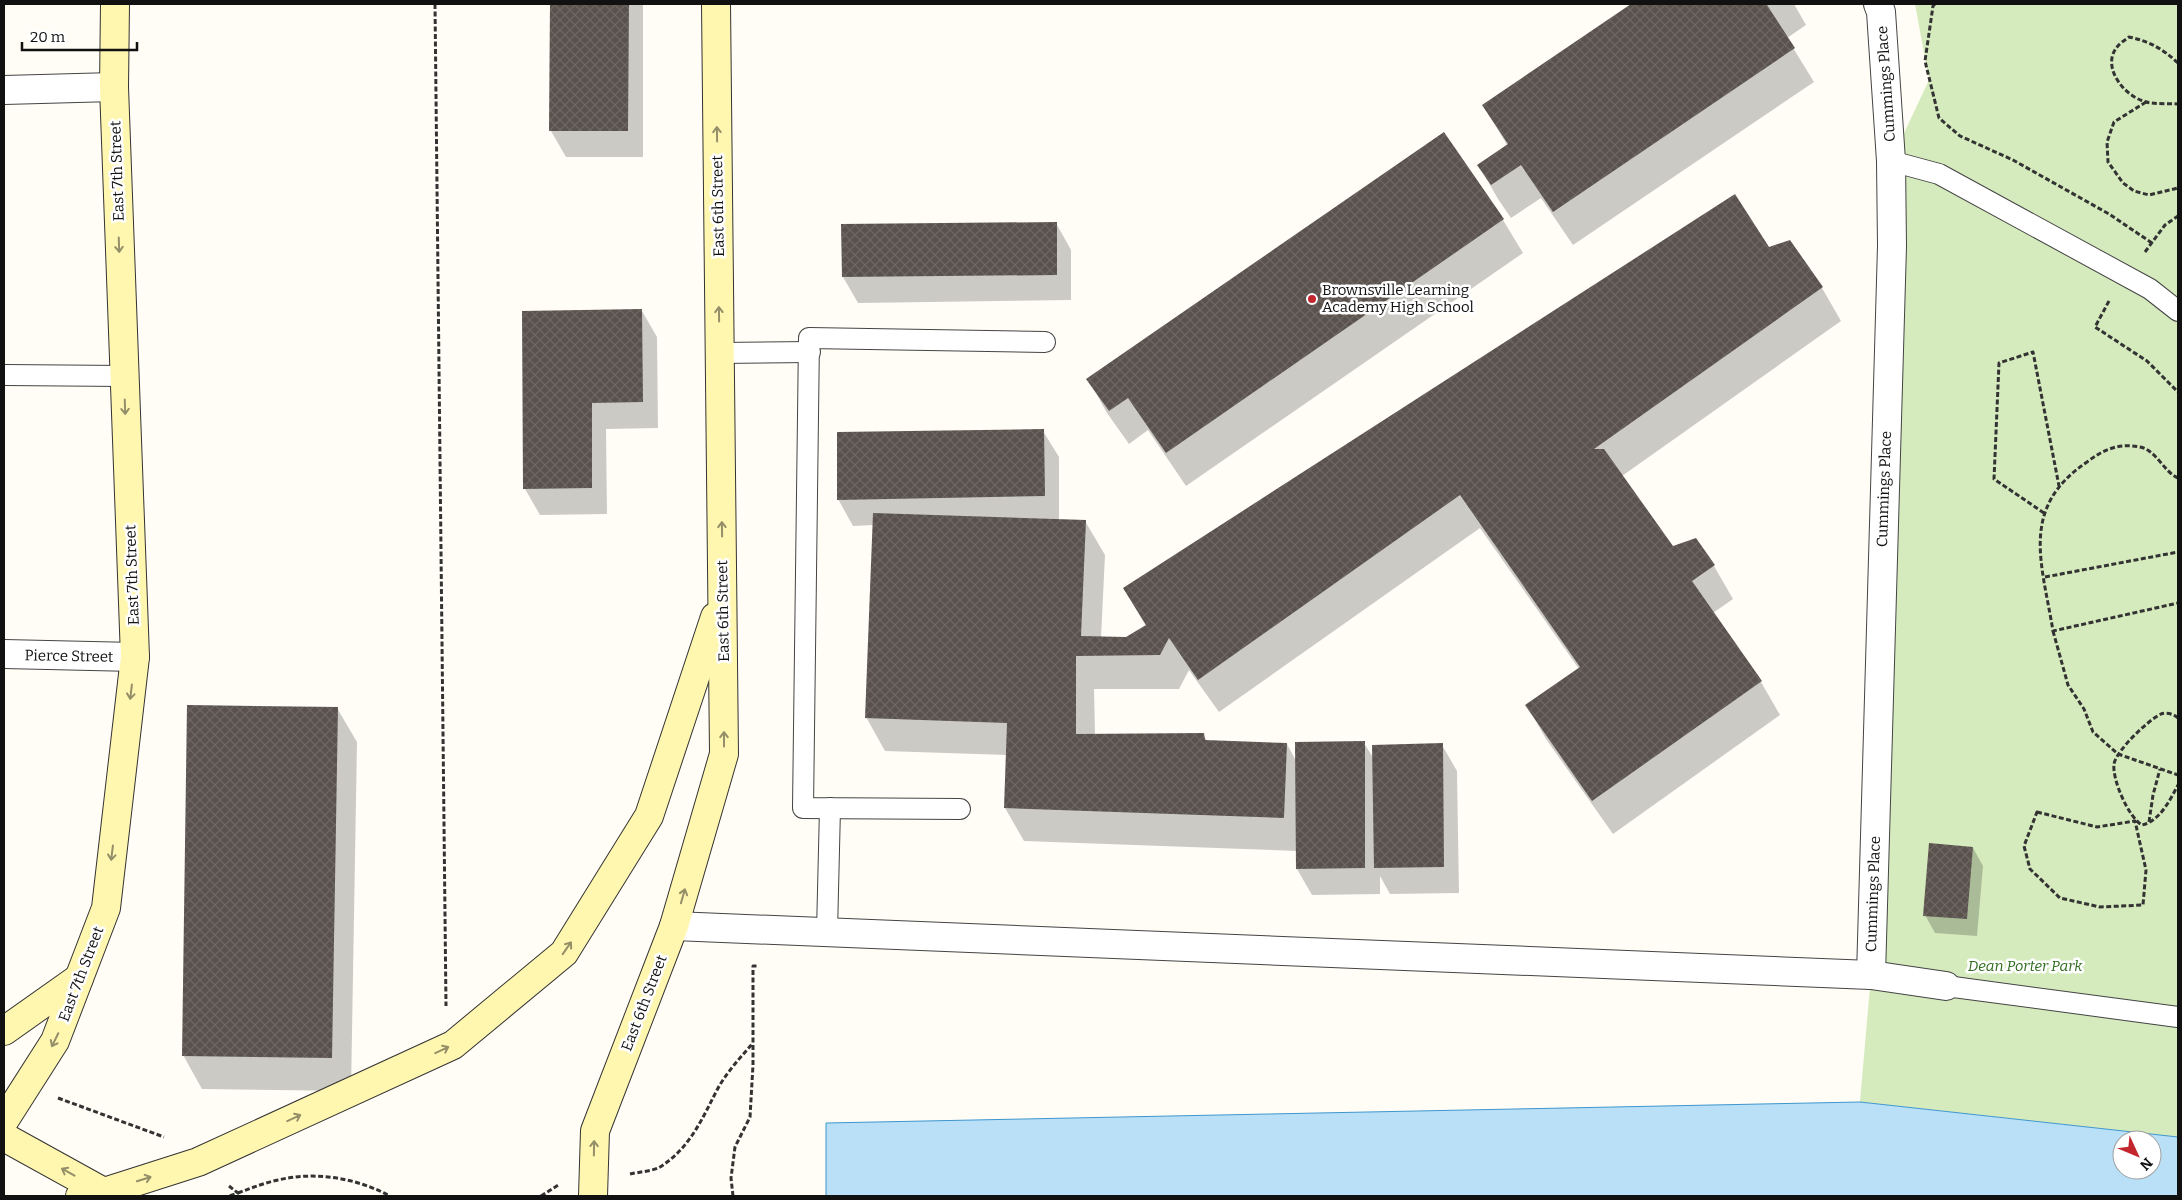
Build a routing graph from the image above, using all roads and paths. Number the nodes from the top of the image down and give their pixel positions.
1 (115, 4) edge
2 (436, 4) edge
3 (716, 4) edge
4 (1878, 4) edge
5 (1935, 4) edge
6 (2178, 63) edge
7 (114, 88) junction
8 (4, 90) edge
9 (2146, 102) junction
10 (2178, 104) edge
11 (1891, 161) junction
12 (2178, 188) edge
13 (2178, 216) edge
14 (2152, 243) junction
15 (2123, 274) junction
16 (2175, 303) edge
17 (1045, 342) dead end
18 (810, 352) junction
19 (720, 353) junction
20 (4, 375) edge
21 (124, 376) junction
22 (2178, 392) edge
23 (2178, 478) edge
24 (2059, 486) junction
25 (2044, 513) junction
26 (2178, 552) edge
27 (2044, 577) junction
28 (722, 596) junction
29 (2178, 603) edge
30 (2053, 631) junction
31 (4, 654) edge
32 (135, 657) junction
33 (2178, 718) edge
34 (2118, 754) junction
35 (2160, 769) junction
36 (2178, 775) edge
37 (2178, 785) edge
38 (830, 808) junction
39 (960, 809) dead end
40 (2135, 821) junction
41 (2149, 824) junction
42 (674, 926) junction
43 (827, 932) junction
44 (761, 966) dead end
45 (1871, 975) junction
46 (79, 978) junction
47 (1946, 986) joint
48 (446, 1008) dead end
49 (2178, 1018) edge
50 (4, 1031) edge
51 (753, 1043) junction
52 (57, 1098) dead end
53 (4, 1121) edge
54 (163, 1136) dead end
55 (4, 1137) edge
56 (630, 1174) dead end
57 (562, 1183) dead end
58 (228, 1185) dead end
59 (238, 1192) junction
60 (98, 1195) edge
61 (230, 1196) edge
62 (390, 1196) edge
63 (540, 1196) edge
64 (593, 1196) edge
65 (733, 1196) edge

1 - 7 main road, East 7th Street
2 - 48 path
19 -> 3 main road, East 6th Street
4 - 11 street, Cummings Place
5 - 14 path
6 - 9 path
7 - 8 street
7 -> 21 main road, East 7th Street
9 - 10 path
9 - 12 path
11 - 15 lane
11 - 45 street, Cummings Place
13 - 14 path
14 - 15 path
15 - 16 lane
15 - 22 path
17 - 18 lane
18 - 19 lane
18 - 38 lane
28 -> 19 main road, East 6th Street
20 - 21 lane
21 -> 32 main road, East 7th Street
23 - 24 path
24 - 25 path
24 - 25 path
25 - 27 path
26 - 27 path
27 - 30 path
42 -> 28 main road, East 6th Street
60 -> 28 main road
29 - 30 path
30 - 34 path
31 - 32 street, Pierce Street
32 -> 46 main road, East 7th Street
33 - 34 path
34 - 35 path
34 - 40 path
35 - 36 path
35 - 41 path
37 - 41 path
38 - 39 lane
38 - 43 lane
40 - 40 path
40 - 41 path
42 - 43 street
64 -> 42 main road, East 6th Street
43 - 45 street
44 - 51 path
45 - 47 street
46 - 50 main road
46 -> 53 main road, East 7th Street
47 - 49 lane
51 - 56 path
51 - 65 path
52 - 54 path
60 -> 55 main road
57 - 63 path
58 - 59 path
59 - 61 path
59 - 62 path

